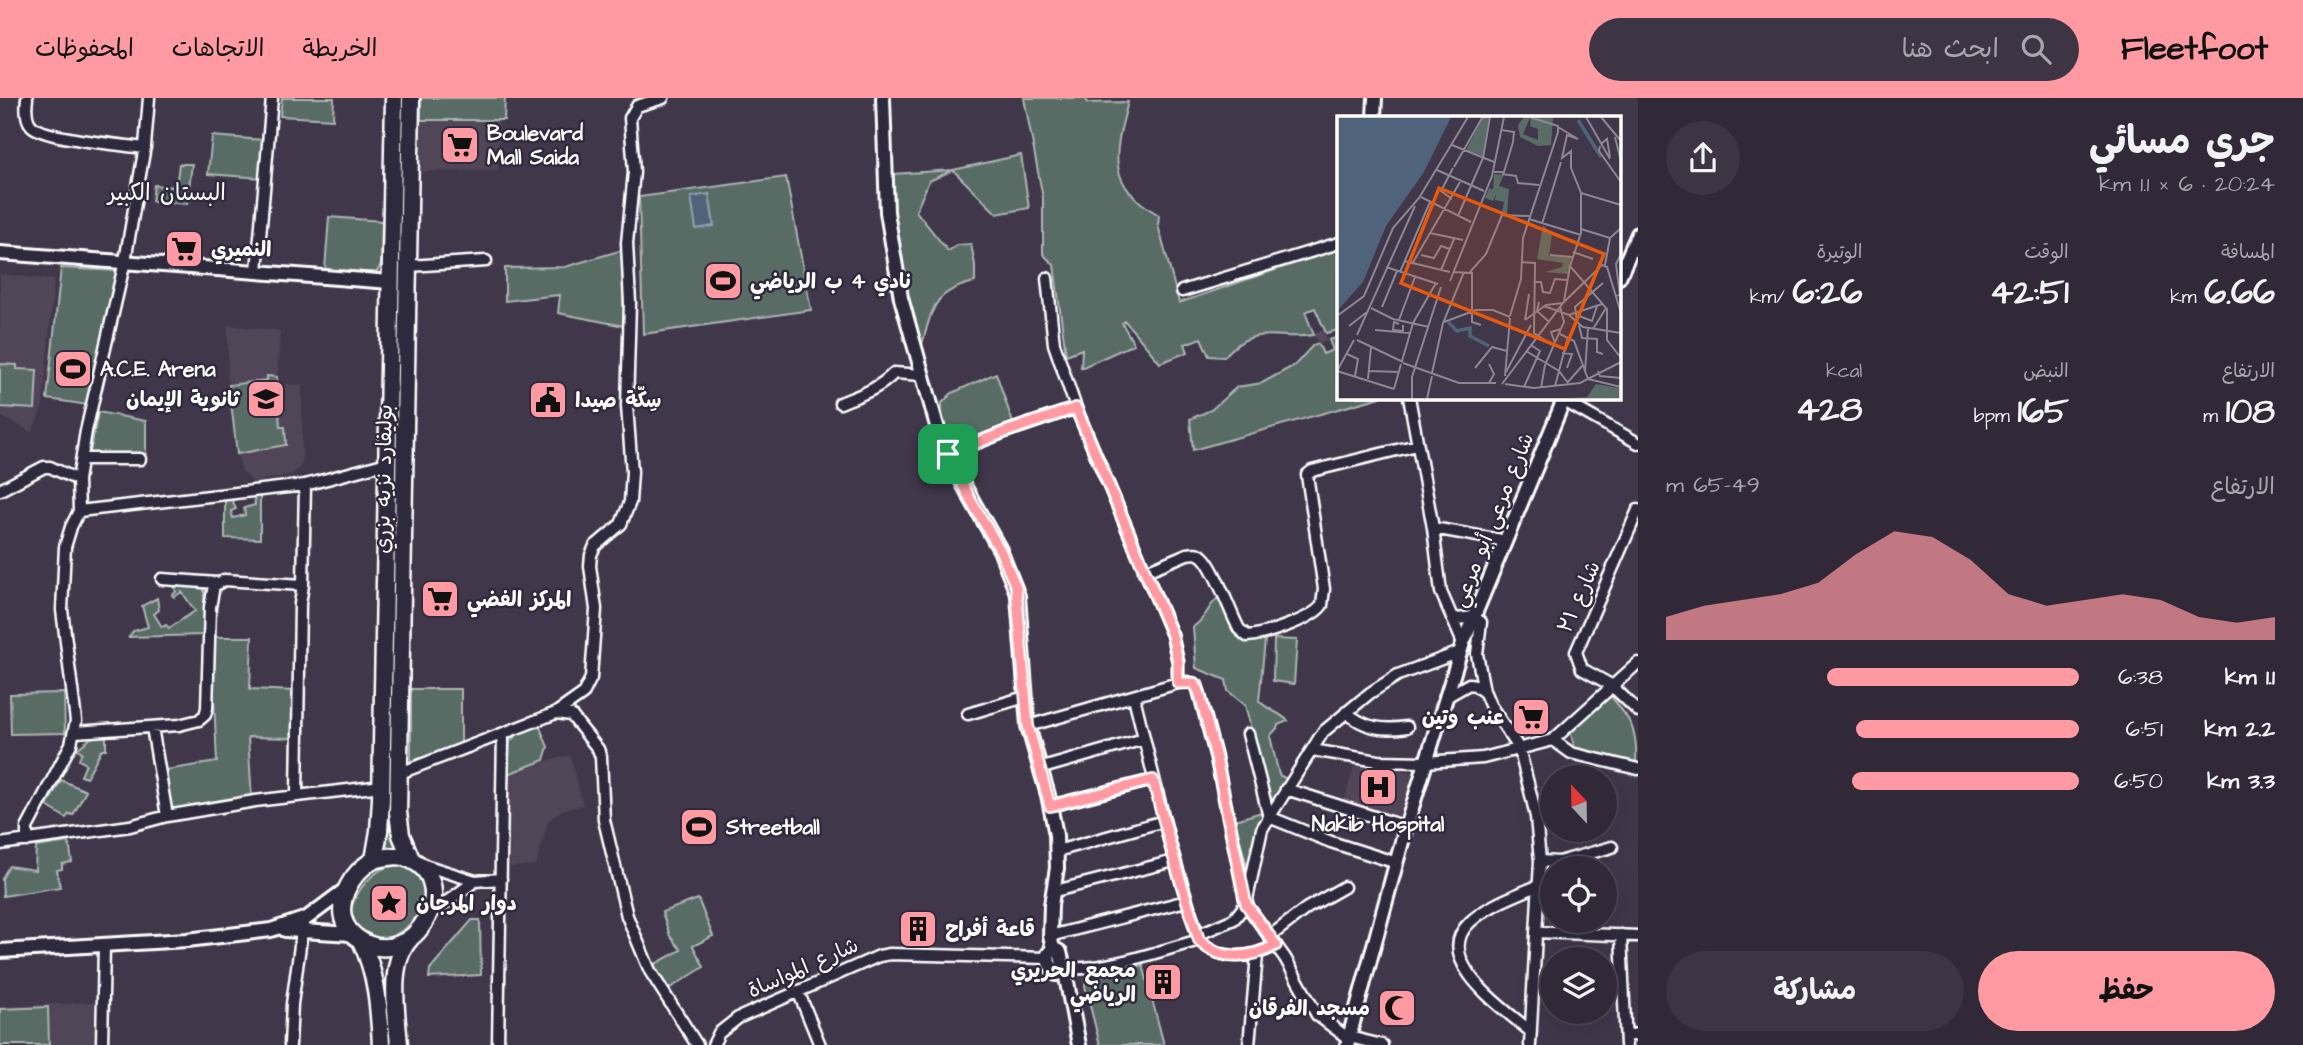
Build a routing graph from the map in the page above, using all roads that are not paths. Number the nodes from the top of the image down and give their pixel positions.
1 (27, 98) edge
2 (149, 98) edge
3 (272, 98) edge
4 (394, 98) edge
5 (411, 98) edge
6 (663, 98) edge
7 (883, 98) edge
8 (1375, 98) edge
9 (1374, 116) edge
10 (145, 148) junction
11 (1638, 234) edge
12 (1337, 244) edge
13 (0, 253) edge
14 (125, 261) junction
15 (486, 261) dead end
16 (409, 266) junction
17 (257, 271) junction
18 (1620, 275) edge
19 (1047, 278) dead end
20 (391, 282) junction
21 (1182, 291) dead end
22 (922, 375) junction
23 (1409, 399) edge
24 (1562, 399) edge
25 (1564, 399) edge
26 (840, 403) dead end
27 (1076, 408) junction
28 (1638, 443) edge
29 (1418, 445) junction
30 (948, 454) junction
31 (82, 458) junction
32 (140, 459) dead end
33 (387, 463) junction
34 (78, 480) junction
35 (305, 485) junction
36 (0, 490) edge
37 (1638, 510) edge
38 (79, 511) junction
39 (1433, 528) junction
40 (1506, 541) junction
41 (1144, 572) junction
42 (162, 579) dead end
43 (217, 583) junction
44 (303, 585) junction
45 (1451, 615) junction
46 (1474, 617) junction
47 (1454, 656) junction
48 (1638, 663) edge
49 (1178, 683) junction
50 (1611, 685) junction
51 (1485, 693) junction
52 (1448, 696) junction
53 (1025, 697) junction
54 (1134, 697) junction
55 (1638, 711) edge
56 (1346, 712) junction
57 (556, 713) junction
58 (968, 714) dead end
59 (1028, 726) junction
60 (152, 727) junction
61 (1407, 727) dead end
62 (75, 732) junction
63 (503, 734) junction
64 (1248, 734) dead end
65 (1144, 738) junction
66 (1553, 740) junction
67 (1519, 748) junction
68 (1312, 750) junction
69 (1425, 762) junction
70 (1039, 769) junction
71 (1638, 769) edge
72 (400, 773) junction
73 (1153, 780) junction
74 (382, 786) junction
75 (1286, 789) junction
76 (297, 795) junction
77 (1050, 806) junction
78 (167, 816) junction
79 (1269, 817) junction
80 (1164, 821) junction
81 (1406, 827) junction
82 (27, 841) junction
83 (0, 844) edge
84 (1612, 846) dead end
85 (1057, 851) junction
86 (1579, 856) edge
87 (374, 860) junction
88 (414, 861) junction
89 (1174, 861) junction
90 (1540, 861) joint
91 (1397, 863) junction
92 (501, 879) junction
93 (475, 881) junction
94 (1537, 886) junction
95 (1344, 887) dead end
96 (346, 889) junction
97 (1055, 891) junction
98 (1186, 901) junction
99 (1246, 904) junction
100 (428, 917) junction
101 (302, 925) junction
102 (1536, 932) junction
103 (1621, 935) junction
104 (413, 936) junction
105 (1638, 936) edge
106 (356, 937) junction
107 (1198, 937) junction
108 (1272, 941) junction
109 (104, 945) junction
110 (1051, 948) junction
111 (0, 951) edge
112 (1257, 955) junction
113 (1062, 971) junction
114 (798, 991) junction
115 (1531, 1032) junction
116 (1638, 1034) edge
117 (1348, 1041) edge
118 (1626, 1041) edge
119 (102, 1045) edge
120 (290, 1045) edge
121 (382, 1045) edge
122 (399, 1045) edge
123 (498, 1045) edge
124 (697, 1045) edge
125 (713, 1045) edge
126 (820, 1045) edge
127 (1079, 1045) edge
128 (1249, 1045) edge
129 (1382, 1045) edge
130 (1530, 1045) edge

1 - 10 street
2 - 10 street
3 - 17 street
4 - 20 highway, بوليفارد نزيه بزري
5 - 16 highway, بوليفارد نزيه بزري
6 - 57 street
7 - 22 main road
8 - 9 main road
10 - 14 street
11 - 18 main road
12 - 21 street
13 - 14 main road
14 - 17 main road
14 - 31 street
15 - 16 street
16 - 72 highway, بوليفارد نزيه بزري
17 - 20 main road
19 - 27 street
20 - 33 highway, بوليفارد نزيه بزري
22 - 26 street
22 - 30 main road
23 - 29 street
24 - 40 main road, شارع مرعي أبو مرعي
25 - 28 street
27 - 30 street
27 - 41 street
29 - 39 street
29 - 41 street
30 - 53 main road
31 - 32 street
31 - 34 street
33 - 35 street
33 - 74 highway, بوليفارد نزيه بزري
34 - 36 street
34 - 38 street
35 - 38 street
35 - 44 street
37 - 50 street, شارع ٣١
38 - 62 street
39 - 40 street
39 - 45 street
40 - 46 main road, شارع مرعي أبو مرعي
41 - 49 street
42 - 43 street
43 - 44 street
43 - 60 street
44 - 76 street
45 - 46 street
45 - 47 street
46 - 47 main road, شارع مرعي أبو مرعي
46 - 51 street
47 - 52 main road, شارع مرعي أبو مرعي
47 - 56 street
48 - 50 street
49 - 54 street
49 - 99 street
50 - 55 street, شارع ٣١
50 - 66 street
51 - 52 street
51 - 67 street
52 - 69 main road, شارع مرعي أبو مرعي
53 - 58 street
53 - 59 main road
54 - 59 street
54 - 65 street
56 - 61 street
56 - 68 street
57 - 63 street
57 - 124 street
59 - 70 main road
60 - 62 street
60 - 78 street
62 - 82 street
63 - 72 street
63 - 92 street
64 - 79 street
65 - 70 street
65 - 73 street
66 - 67 street
66 - 71 street
67 - 69 street
67 - 90 street
68 - 69 street
68 - 75 street
69 - 81 main road, شارع مرعي أبو مرعي
70 - 77 main road
72 - 88 highway, بوليفارد نزيه بزري
73 - 77 street
73 - 80 street
74 - 76 street
74 - 87 highway, بوليفارد نزيه بزري
75 - 79 street
75 - 81 street
76 - 78 street
77 - 85 main road
78 - 82 street
79 - 91 street
79 - 99 street
80 - 85 street
80 - 89 street
81 - 91 main road, شارع مرعي أبو مرعي
82 - 83 street
84 - 86 street
85 - 97 main road
87 - 88 highway
87 - 96 highway
88 - 93 street
88 - 100 highway
89 - 97 street
89 - 98 street
90 - 94 street
91 - 117 main road, شارع مرعي أبو مرعي
92 - 93 street
92 - 123 street
93 - 100 street
94 - 102 street
94 - 115 street
95 - 108 street
96 - 101 main road
96 - 106 highway
97 - 110 main road
98 - 107 street
98 - 110 street, شارع المواساة
99 - 107 street
99 - 108 street
100 - 104 highway
101 - 106 main road
101 - 109 main road
101 - 120 street
102 - 103 street
102 - 115 street
103 - 105 street
103 - 118 street
104 - 106 highway
104 - 122 highway
106 - 121 highway
107 - 112 street
107 - 113 street
108 - 112 street
108 - 117 street
109 - 111 main road
109 - 119 street
110 - 113 main road
110 - 114 street, شارع المواساة
112 - 128 street
113 - 127 main road
114 - 125 street, شارع المواساة
114 - 126 street
115 - 130 street
116 - 118 street
117 - 129 street

